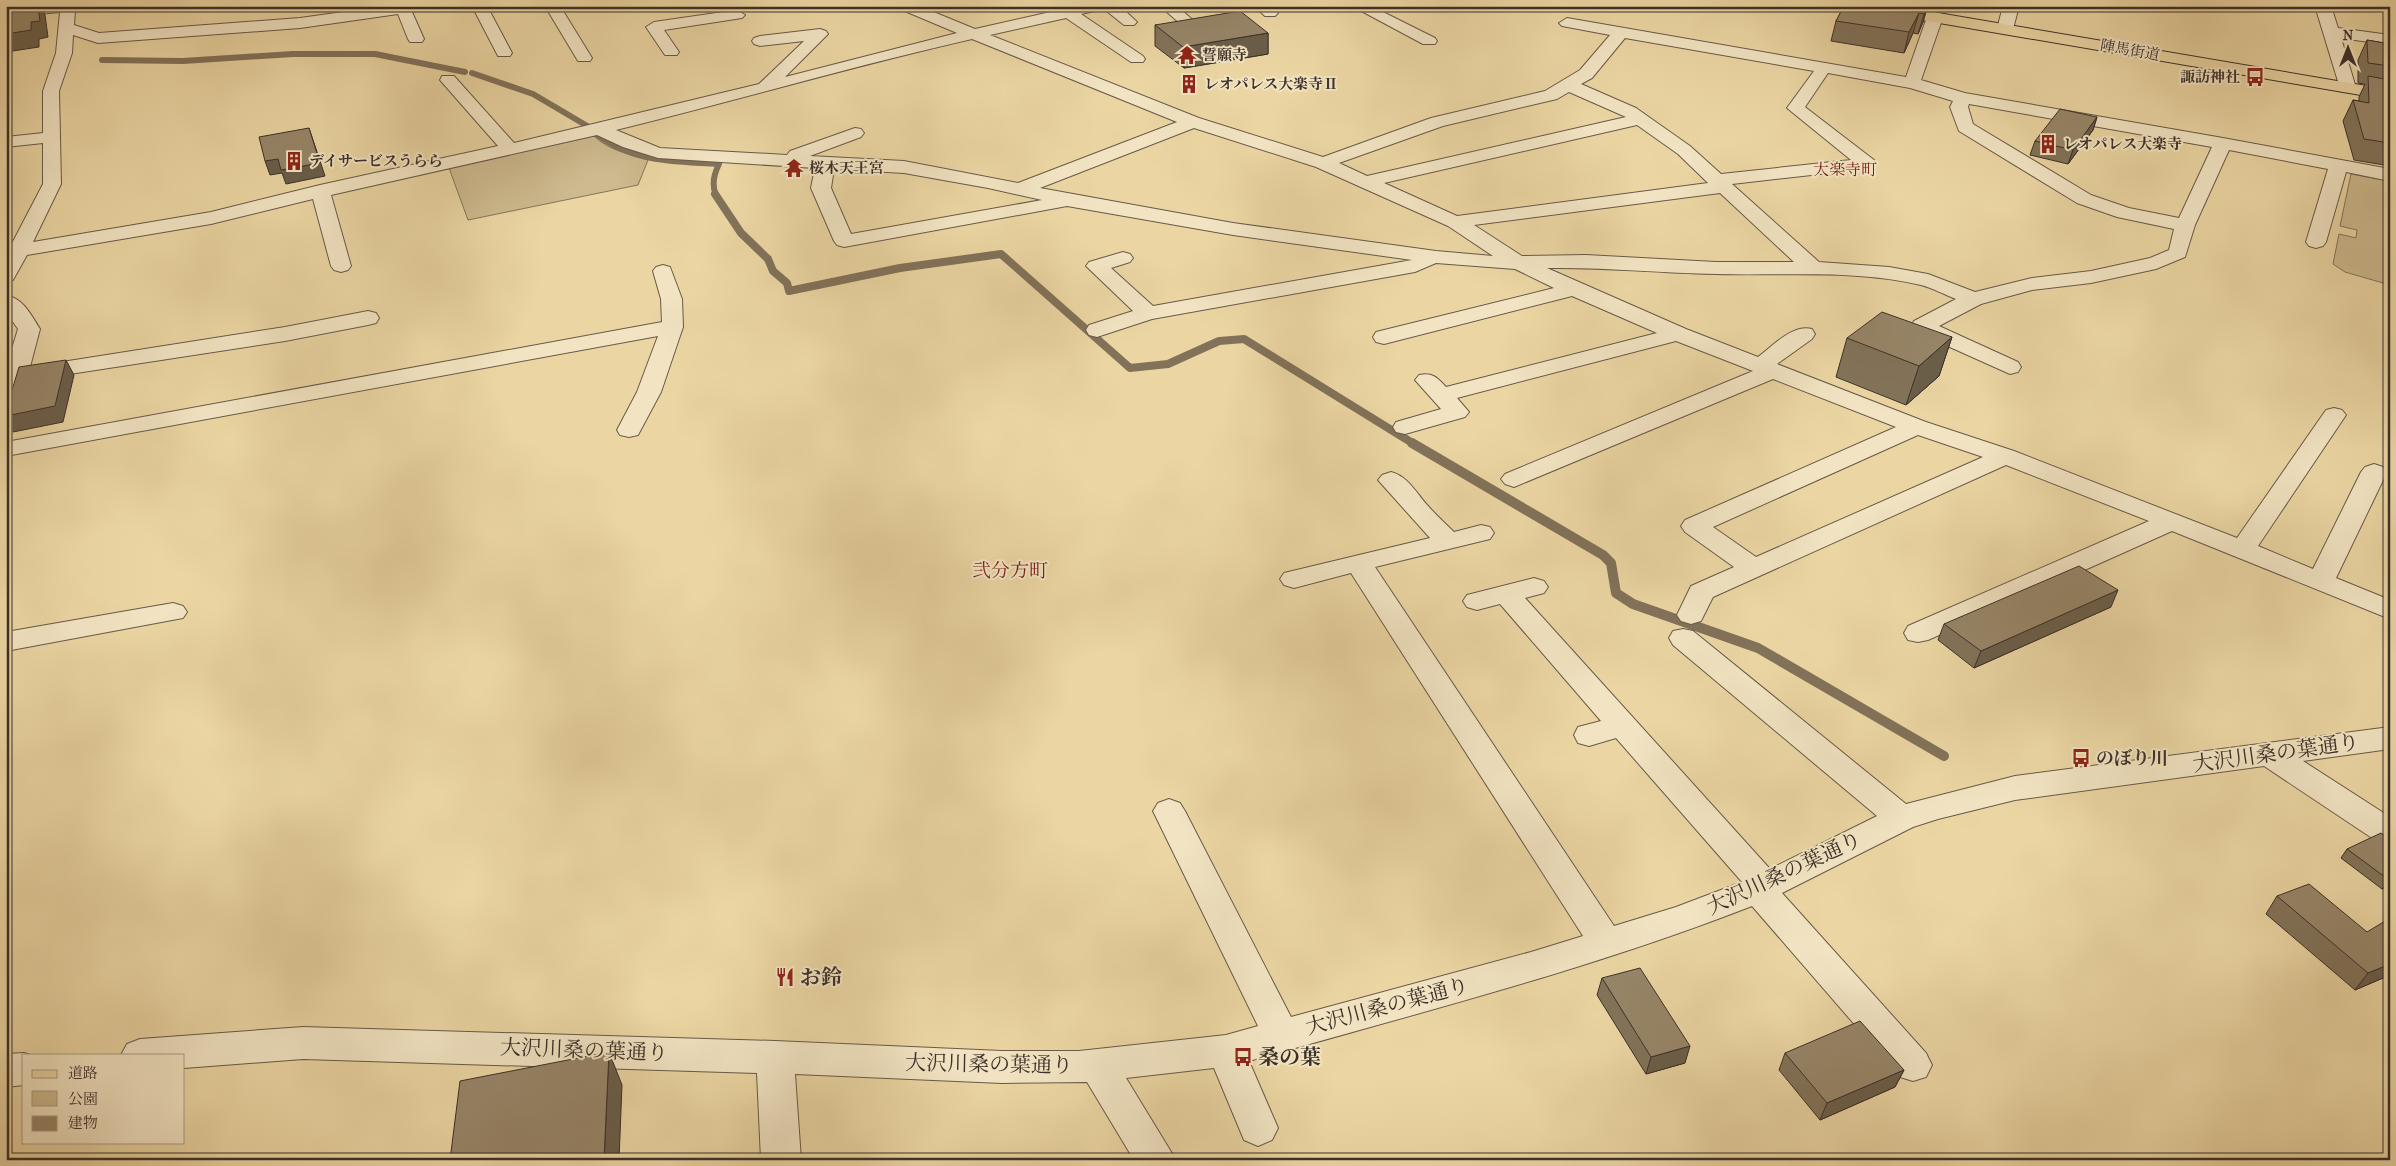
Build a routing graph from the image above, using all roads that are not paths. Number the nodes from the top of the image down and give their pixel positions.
1 (84, 6) edge
2 (420, 6) edge
3 (479, 6) edge
4 (552, 6) edge
5 (680, 6) edge
6 (905, 6) edge
7 (1100, 6) edge
8 (1110, 6) edge
9 (1167, 6) edge
10 (1359, 6) edge
11 (1869, 6) edge
12 (2011, 6) edge
13 (2323, 6) edge
14 (402, 7) edge
15 (6, 12) edge
16 (1579, 12) dead end
17 (1069, 13) junction
18 (737, 14) dead end
19 (58, 15) edge
20 (1935, 17) junction
21 (692, 22) junction
22 (1129, 22) dead end
23 (1188, 23) edge
24 (2005, 29) junction
25 (1621, 32) junction
26 (2331, 32) junction
27 (970, 34) junction
28 (416, 39) dead end
29 (2390, 40) edge
30 (760, 41) dead end
31 (1430, 41) dead end
32 (671, 52) dead end
33 (504, 53) dead end
34 (584, 58) dead end
35 (1137, 59) dead end
36 (1824, 68) junction
37 (448, 80) dead end
38 (1912, 83) junction
39 (1568, 85) junction
40 (764, 88) junction
41 (2348, 88) junction
42 (2390, 95) edge
43 (1963, 98) junction
44 (1640, 119) junction
45 (1193, 122) junction
46 (599, 129) junction
47 (855, 133) dead end
48 (51, 136) junction
49 (6, 142) edge
50 (2223, 143) junction
51 (510, 149) junction
52 (783, 160) junction
53 (826, 161) junction
54 (1323, 163) junction
55 (2338, 166) junction
56 (2390, 175) edge
57 (1365, 182) junction
58 (1719, 184) junction
59 (1021, 189) junction
60 (320, 191) junction
61 (1070, 201) junction
62 (1456, 222) junction
63 (2184, 225) junction
64 (2316, 242) dead end
65 (14, 254) edge
66 (1436, 257) junction
67 (1123, 258) dead end
68 (1517, 262) junction
69 (341, 266) dead end
70 (1813, 268) junction
71 (663, 271) dead end
72 (1574, 290) junction
73 (1973, 299) junction
74 (6, 301) edge
75 (1148, 312) junction
76 (368, 318) dead end
77 (672, 324) junction
78 (1097, 330) dead end
79 (1678, 334) junction
80 (1804, 334) dead end
81 (1384, 337) dead end
82 (2010, 367) dead end
83 (1766, 368) junction
84 (10, 385) edge
85 (2334, 415) dead end
86 (1405, 427) dead end
87 (1917, 427) junction
88 (629, 430) dead end
89 (6, 449) edge
90 (2005, 456) junction
91 (2374, 472) dead end
92 (1514, 479) dead end
93 (1391, 480) dead end
94 (2172, 521) junction
95 (1481, 533) dead end
96 (1448, 541) junction
97 (2242, 550) junction
98 (1359, 564) junction
99 (1754, 568) junction
100 (1294, 578) dead end
101 (2320, 582) junction
102 (1506, 594) dead end
103 (2390, 610) edge
104 (173, 612) dead end
105 (1918, 633) dead end
106 (6, 642) edge
107 (1622, 725) junction
108 (1589, 735) dead end
109 (2390, 738) edge
110 (2269, 754) junction
111 (1169, 810) dead end
112 (1901, 818) junction
113 (2390, 833) edge
114 (1761, 888) junction
115 (1606, 944) junction
116 (1281, 1035) junction
117 (1226, 1051) junction
118 (154, 1054) edge
119 (775, 1057) junction
120 (1096, 1065) junction
121 (1913, 1065) dead end
122 (22, 1069) edge
123 (6, 1071) edge
124 (1258, 1128) dead end
125 (781, 1160) edge
126 (1156, 1160) edge

1 - 19 street
2 - 14 street
3 - 33 street
4 - 34 street
5 - 21 street
6 - 27 street
7 - 17 street
8 - 22 street
9 - 23 street
10 - 31 street
11 - 20 main road, 陣馬街道
12 - 24 street
13 - 26 street
14 - 19 street
14 - 28 street
15 - 19 street
16 - 25 street
17 - 27 street
17 - 35 street
18 - 21 street
19 - 48 street
20 - 24 main road, 陣馬街道
20 - 38 street
21 - 32 street
24 - 41 main road, 陣馬街道
25 - 36 street
25 - 39 street
26 - 29 street
26 - 41 street
27 - 40 street
27 - 45 street
30 - 40 street
36 - 38 street
36 - 58 street
37 - 51 street
38 - 43 street
39 - 44 street
39 - 54 street
40 - 46 street
41 - 42 main road, 陣馬街道
43 - 50 street
43 - 63 street
44 - 57 street
44 - 58 street
45 - 54 street
45 - 59 street
46 - 51 street
46 - 52 street
47 - 52 street
48 - 49 street
48 - 65 street
50 - 55 street
50 - 63 street
51 - 60 street
52 - 53 street
53 - 59 street
53 - 61 street
54 - 57 street
55 - 56 street
55 - 64 street
57 - 62 street
58 - 62 street
58 - 70 street
59 - 61 street
60 - 65 street
60 - 69 street
61 - 66 street
62 - 68 street
63 - 73 street
66 - 68 street
66 - 75 street
67 - 75 street
68 - 70 street
68 - 72 street
70 - 73 street
71 - 77 street
72 - 79 street
72 - 81 street
73 - 82 street
74 - 84 street
75 - 78 street
76 - 84 street
77 - 88 street
77 - 89 street
79 - 83 street
79 - 86 street
80 - 83 street
83 - 87 street
83 - 92 street
85 - 97 street
87 - 90 street
87 - 99 street
90 - 94 street
90 - 99 street
91 - 101 street
93 - 96 street
94 - 97 street
94 - 105 street
95 - 96 street
96 - 98 street
97 - 101 street
98 - 100 street
98 - 115 street
99 - 112 street
101 - 103 street
102 - 107 street
104 - 106 street
107 - 108 street
107 - 114 street
109 - 110 street, 大沢川桑の葉通り
110 - 112 street, 大沢川桑の葉通り
110 - 113 street
111 - 116 street
112 - 114 street, 大沢川桑の葉通り
114 - 115 street, 大沢川桑の葉通り
114 - 121 street
115 - 116 street, 大沢川桑の葉通り
116 - 117 street, 大沢川桑の葉通り
117 - 120 street, 大沢川桑の葉通り
117 - 124 street
118 - 119 street, 大沢川桑の葉通り
119 - 120 street, 大沢川桑の葉通り
119 - 125 street
120 - 126 street
122 - 123 street

